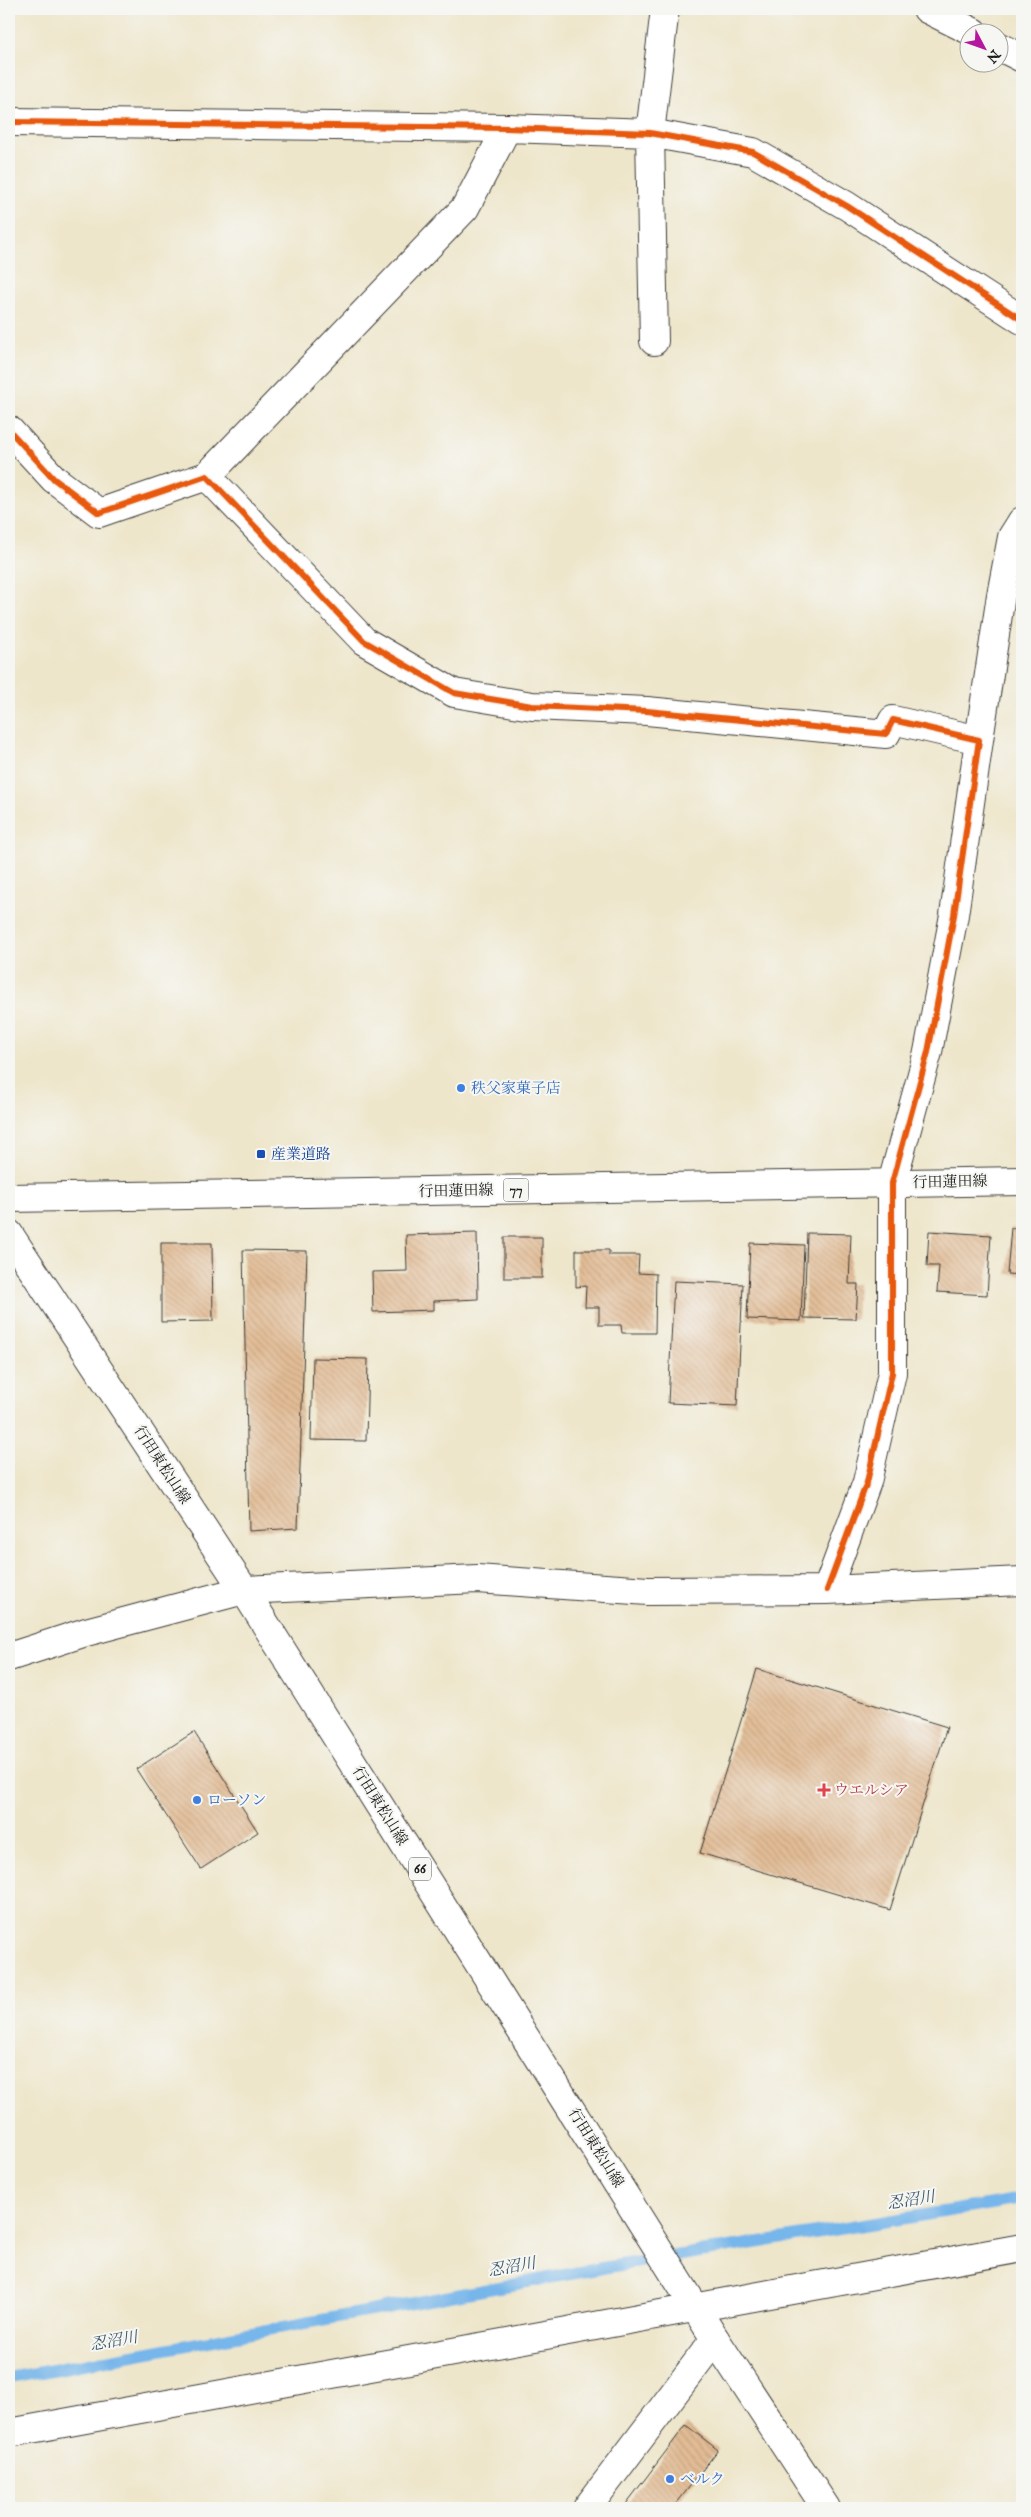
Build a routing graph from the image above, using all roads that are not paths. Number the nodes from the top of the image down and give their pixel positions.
1 (665, 9) edge
2 (927, 9) edge
3 (958, 24) edge
4 (1008, 51) edge
5 (1022, 58) edge
6 (9, 122) edge
7 (507, 128) junction
8 (650, 133) junction
9 (1022, 320) edge
10 (654, 340) dead end
11 (9, 430) edge
12 (207, 476) junction
13 (1022, 520) edge
14 (1012, 597) edge
15 (979, 740) junction
16 (1022, 1181) edge
17 (892, 1184) junction
18 (9, 1198) edge
19 (9, 1234) edge
20 (1022, 1581) edge
21 (244, 1590) junction
22 (827, 1590) junction
23 (9, 1657) edge
24 (1022, 2248) edge
25 (697, 2308) junction
26 (715, 2339) junction
27 (9, 2433) edge
28 (587, 2508) edge
29 (826, 2508) edge

1 - 8 street
2 - 3 street
4 - 5 street
6 - 7 street
7 - 8 street
7 - 12 street
8 - 9 street
8 - 10 street
11 - 12 street
12 - 15 street
13 - 14 street
14 - 15 street
15 - 17 street
16 - 17 street, 行田蓮田線 / 77
17 - 18 street, 行田蓮田線 / 77
17 - 22 street
19 - 21 street, 行田東松山線 / 66
20 - 22 street
21 - 22 street
21 - 23 street
21 - 25 street, 行田東松山線 / 66
24 - 25 street
25 - 26 street, 行田東松山線 / 66
25 - 27 street
26 - 28 street
26 - 29 street, 行田東松山線 / 66

